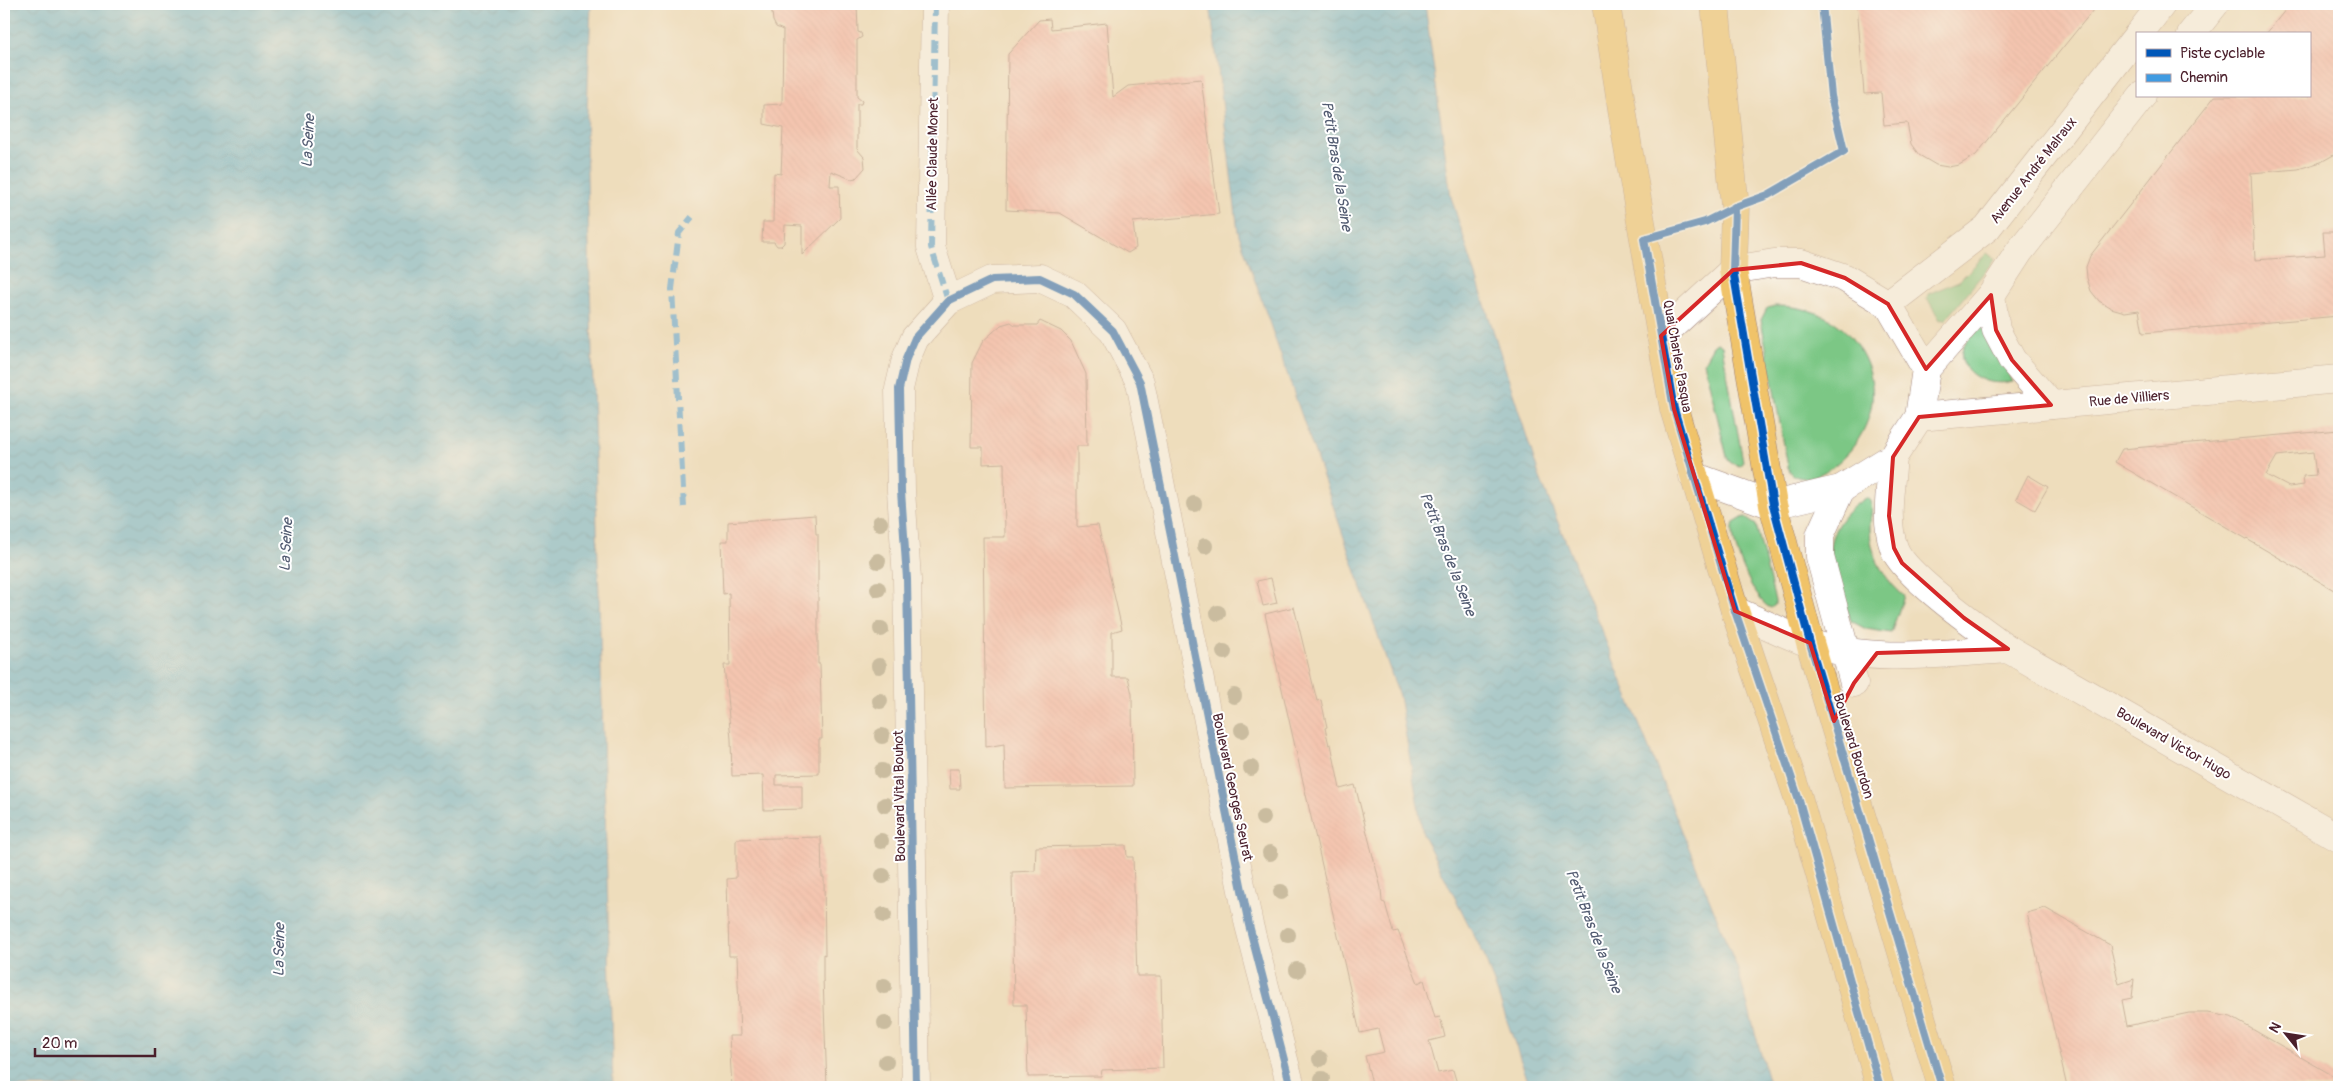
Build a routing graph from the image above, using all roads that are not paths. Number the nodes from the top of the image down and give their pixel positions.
1 (935, 4) edge
2 (1606, 4) edge
3 (1715, 4) edge
4 (2162, 4) edge
5 (2215, 4) edge
6 (2140, 32) edge
7 (2194, 32) edge
8 (2136, 38) edge
9 (2140, 98) edge
10 (1734, 270) junction
11 (1991, 295) junction
12 (948, 301) junction
13 (1888, 304) junction
14 (1661, 336) junction
15 (1926, 369) junction
16 (2339, 379) edge
17 (2050, 405) junction
18 (1919, 417) junction
19 (1893, 457) junction
20 (1693, 476) junction
21 (1841, 489) junction
22 (1773, 505) junction
23 (1735, 611) junction
24 (1810, 643) junction
25 (2008, 649) junction
26 (1845, 651) junction
27 (1877, 653) junction
28 (1854, 683) junction
29 (1834, 721) junction
30 (2339, 838) edge
31 (916, 1087) edge
32 (1290, 1087) edge
33 (1880, 1087) edge
34 (1942, 1087) edge

1 - 12 street, Allée Claude Monet
2 - 14 main road, Quai Charles Pasqua
3 - 10 main road
4 - 6 street, Avenue André Malraux
5 - 7 street
8 - 13 street, Avenue André Malraux
9 - 11 street
10 - 13 street
10 - 14 street
10 - 22 main road, Boulevard Bourdon
11 - 15 street
11 - 17 street
12 - 31 street, Boulevard Vital Bouhot
12 - 32 street, Boulevard Georges Seurat
13 - 15 street
14 - 20 main road, Quai Charles Pasqua
15 - 18 street
16 - 17 street, Rue de Villiers
17 - 18 street, Rue de Villiers
18 - 19 street
19 - 21 street
19 - 25 street, Boulevard Victor Hugo
20 - 22 street
20 - 23 main road
21 - 22 street
21 - 26 street
22 - 24 main road, Boulevard Bourdon
23 - 24 street
23 - 33 main road
24 - 26 street
24 - 29 main road, Boulevard Bourdon
25 - 27 street
25 - 30 street, Boulevard Victor Hugo
26 - 27 street
26 - 28 street
27 - 28 street
28 - 29 street
29 - 34 main road, Boulevard Bourdon

